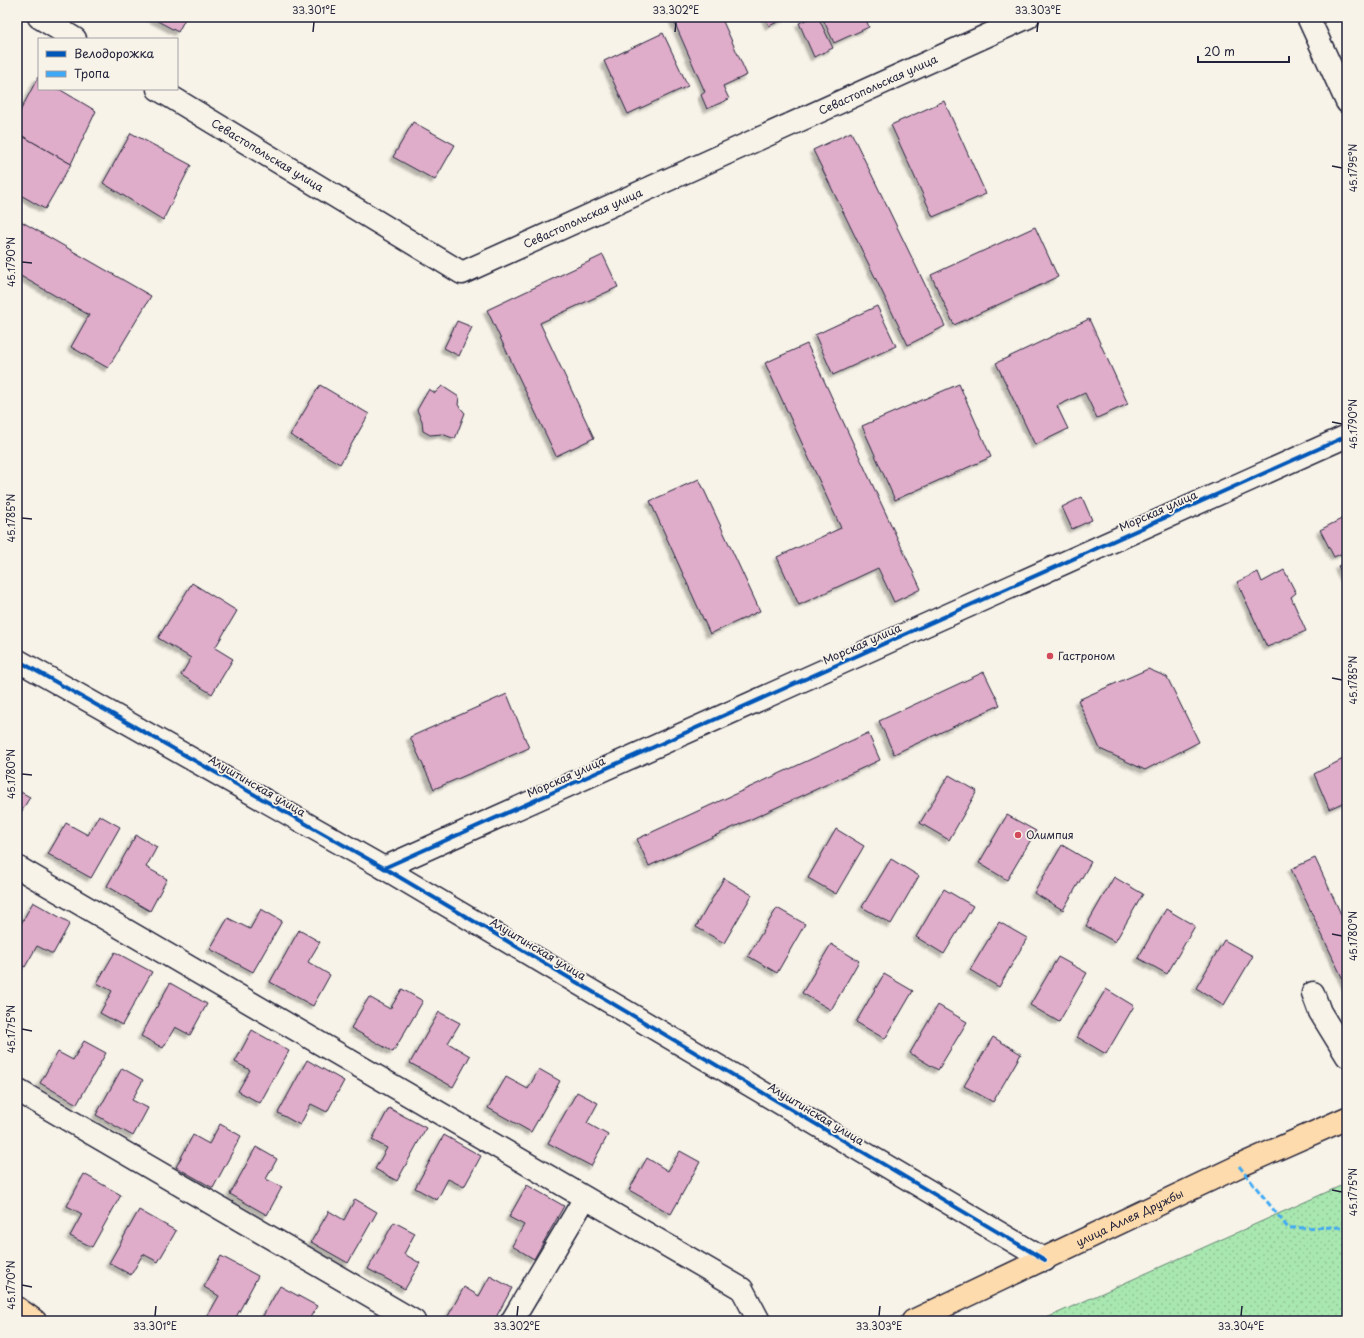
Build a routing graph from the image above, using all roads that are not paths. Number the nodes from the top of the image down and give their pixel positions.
1 (39, 17) edge
2 (1028, 17) edge
3 (1308, 17) edge
4 (73, 38) edge
5 (160, 90) edge
6 (1347, 102) edge
7 (1347, 436) edge
8 (17, 660) edge
9 (17, 867) edge
10 (384, 868) junction
11 (1313, 993) dead end
12 (1347, 1056) edge
13 (17, 1090) edge
14 (1347, 1118) edge
15 (585, 1198) junction
16 (1045, 1260) junction
17 (17, 1308) edge
18 (35, 1321) edge
19 (414, 1321) edge
20 (512, 1321) edge
21 (759, 1321) edge
22 (914, 1321) edge

1 - 4 street
2 - 5 street, Севастопольская улица
3 - 6 street
7 - 10 street, Морская улица
8 - 10 street, Алуштинская улица
9 - 15 street
10 - 16 street, Алуштинская улица
11 - 12 street
13 - 19 street
14 - 16 main road, улица Аллея Дружбы
15 - 20 street
15 - 21 street
16 - 22 main road, улица Аллея Дружбы
17 - 18 main road

